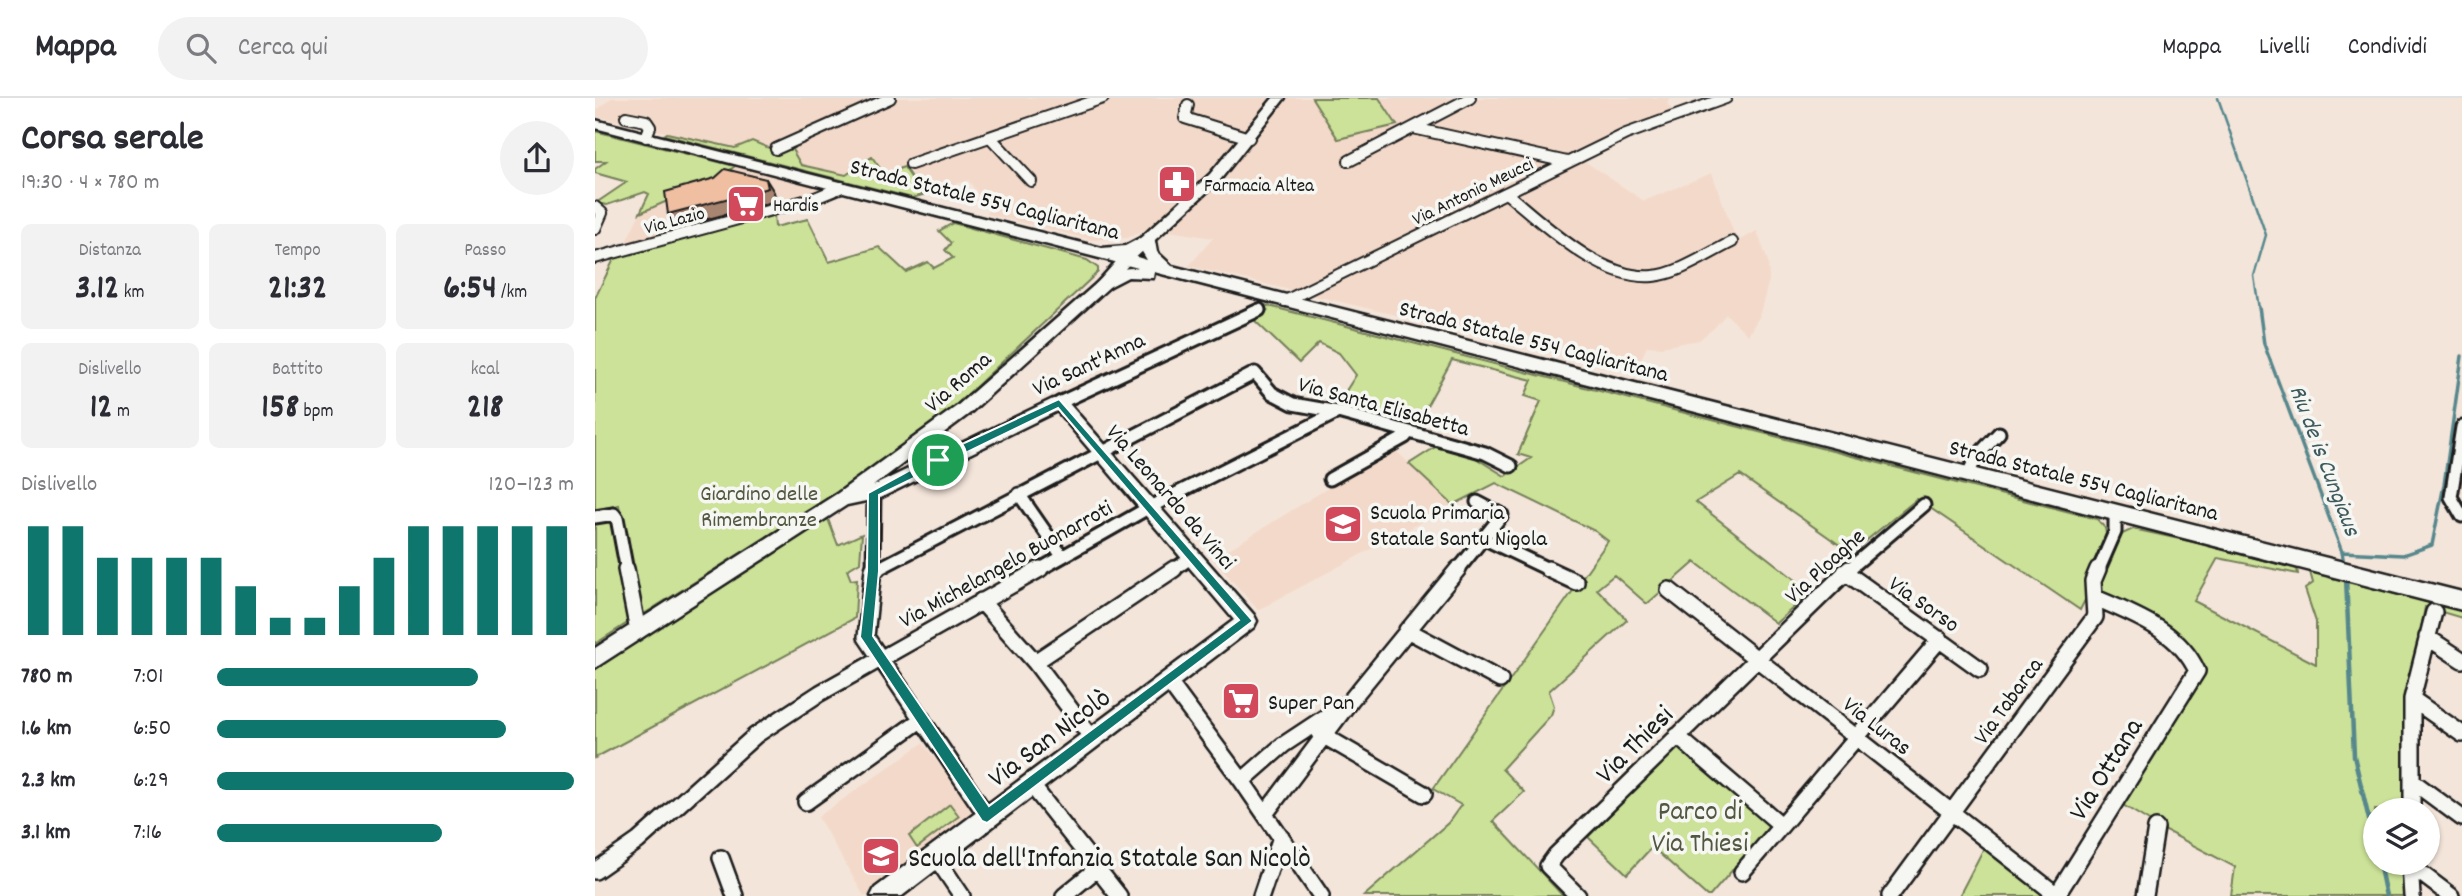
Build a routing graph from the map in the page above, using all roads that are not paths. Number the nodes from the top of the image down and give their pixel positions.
1 (890, 98) edge
2 (1103, 98) edge
3 (1279, 98) edge
4 (1470, 98) edge
5 (1726, 98) edge
6 (1188, 105) dead end
7 (1184, 115) junction
8 (626, 117) dead end
9 (1171, 119) dead end
10 (595, 124) edge
11 (1417, 126) junction
12 (646, 138) junction
13 (991, 138) junction
14 (1249, 138) junction
15 (776, 149) dead end
16 (1571, 160) junction
17 (1349, 161) dead end
18 (911, 164) dead end
19 (1031, 181) dead end
20 (842, 187) junction
21 (1506, 193) junction
22 (936, 198) dead end
23 (905, 203) junction
24 (595, 207) edge
25 (967, 212) joint
26 (595, 229) edge
27 (1149, 239) junction
28 (1732, 242) dead end
29 (1079, 247) junction
30 (595, 258) edge
31 (1126, 259) junction
32 (1169, 271) junction
33 (1103, 285) junction
34 (1285, 301) junction
35 (1259, 310) dead end
36 (1059, 403) junction
37 (1338, 412) junction
38 (2462, 427) edge
39 (1409, 432) junction
40 (1999, 433) dead end
41 (912, 450) junction
42 (1101, 451) junction
43 (938, 460) junction
44 (1511, 466) dead end
45 (1967, 475) junction
46 (1331, 480) dead end
47 (874, 493) junction
48 (1019, 494) junction
49 (849, 498) junction
50 (1477, 502) dead end
51 (1924, 505) dead end
52 (1148, 508) junction
53 (2115, 513) junction
54 (2462, 516) edge
55 (595, 517) edge
56 (1483, 538) junction
57 (1062, 556) junction
58 (1192, 557) junction
59 (873, 571) junction
60 (1845, 572) junction
61 (1576, 582) dead end
62 (1669, 590) dead end
63 (2094, 597) junction
64 (981, 601) junction
65 (2462, 601) edge
66 (2434, 612) dead end
67 (1247, 621) joint
68 (1408, 630) junction
69 (638, 631) junction
70 (2427, 637) junction
71 (1940, 639) junction
72 (880, 657) junction
73 (595, 659) edge
74 (1755, 659) junction
75 (2462, 660) edge
76 (1035, 662) junction
77 (1980, 669) dead end
78 (1500, 680) dead end
79 (1168, 681) junction
80 (2412, 699) junction
81 (1351, 700) junction
82 (922, 719) junction
83 (1310, 727) junction
84 (2462, 734) edge
85 (1325, 736) junction
86 (1677, 736) junction
87 (1856, 736) junction
88 (1092, 738) junction
89 (1242, 781) junction
90 (2412, 781) junction
91 (1030, 783) junction
92 (1424, 794) dead end
93 (2411, 798) edge
94 (806, 802) dead end
95 (1951, 813) junction
96 (1265, 814) junction
97 (987, 816) junction
98 (2462, 818) edge
99 (1781, 825) junction
100 (2156, 828) dead end
101 (1281, 837) junction
102 (935, 856) junction
103 (721, 858) dead end
104 (1098, 868) junction
105 (595, 871) edge
106 (1742, 872) dead end
107 (2411, 875) edge
108 (2424, 875) edge
109 (2057, 895) edge
110 (735, 896) edge
111 (883, 896) edge
112 (962, 896) edge
113 (1064, 896) edge
114 (1119, 896) edge
115 (1261, 896) edge
116 (1321, 896) edge
117 (1578, 896) edge
118 (1890, 896) edge
119 (2145, 896) edge
120 (2412, 896) edge
121 (2451, 896) edge

1 - 15 street
2 - 13 street
3 - 14 main road, Via Roma
4 - 11 street
5 - 16 street, Via Antonio Meucci
6 - 7 street
7 - 9 street
7 - 14 street
8 - 12 street
10 - 12 main road, Strada Statale 554 Cagliaritana
11 - 16 street
11 - 17 street
12 - 20 main road, Strada Statale 554 Cagliaritana
13 - 18 street
13 - 19 street
14 - 27 main road, Via Roma
16 - 21 street, Via Antonio Meucci
20 - 23 main road, Strada Statale 554 Cagliaritana
20 - 30 street, Via Lazio
21 - 28 street
21 - 34 street, Via Antonio Meucci
22 - 23 main road
23 - 25 main road, Strada Statale 554 Cagliaritana
24 - 26 street
25 - 29 main road, Strada Statale 554 Cagliaritana
27 - 29 main road
27 - 31 main road, Via Roma
27 - 32 main road
29 - 31 main road, Strada Statale 554 Cagliaritana
29 - 33 main road
31 - 32 main road, Strada Statale 554 Cagliaritana
31 - 33 main road, Via Roma
32 - 33 main road
32 - 34 main road, Strada Statale 554 Cagliaritana
33 - 41 main road, Via Roma
34 - 45 main road, Strada Statale 554 Cagliaritana
35 - 36 street, Via Sant'Anna
36 - 42 main road, Via Leonardo da Vinci
36 - 43 main road, Via Sant'Anna
37 - 39 street, Via Santa Elisabetta
37 - 42 street, Via Santa Elisabetta
37 - 52 street, Via Michelangelo Buonarroti
38 - 54 street
39 - 44 street, Via Santa Elisabetta
39 - 46 street
40 - 45 street
41 - 43 main road
41 - 49 main road, Via Roma
42 - 48 street
42 - 52 main road, Via Leonardo da Vinci
43 - 47 main road, Via Sant'Anna
45 - 53 main road, Strada Statale 554 Cagliaritana
47 - 49 main road, Via Sant'Anna
47 - 59 street
48 - 57 street
48 - 59 street
49 - 69 main road, Via Roma
50 - 56 street
51 - 60 street, Via Ploaghe
52 - 57 street, Via Michelangelo Buonarroti
52 - 58 main road, Via Leonardo da Vinci
53 - 63 street, Via Tabarca
53 - 65 main road, Strada Statale 554 Cagliaritana
55 - 69 street
56 - 61 street
56 - 68 street
57 - 64 street, Via Michelangelo Buonarroti
58 - 67 main road, Via Leonardo da Vinci
58 - 76 street
59 - 72 street
60 - 71 street, Via Sorso
60 - 74 street, Via Ploaghe
62 - 74 street, Via Luras
63 - 95 street, Via Tabarca
63 - 109 street, Via Ottana
64 - 72 street, Via Michelangelo Buonarroti
64 - 76 street
66 - 70 street
67 - 79 main road, Via San Nicolò
68 - 78 street
68 - 81 street
69 - 73 main road, Via Roma
70 - 75 street
70 - 80 street
71 - 77 street, Via Sorso
71 - 87 street
72 - 82 street
72 - 105 street, Via Michelangelo Buonarroti
74 - 86 street, Via Thiesi
74 - 87 street, Via Luras
76 - 88 street
79 - 88 main road, Via San Nicolò
79 - 89 street
80 - 84 street
80 - 90 street
81 - 83 street
81 - 85 street
82 - 94 street
82 - 97 street
83 - 85 street
83 - 89 street
85 - 92 street
85 - 96 street
86 - 99 street
86 - 117 street, Via Thiesi
87 - 95 street, Via Luras
87 - 99 street
88 - 91 main road, Via San Nicolò
89 - 96 street
90 - 93 street
90 - 98 street
91 - 97 main road, Via San Nicolò
91 - 104 street
95 - 109 street, Via Luras
95 - 118 street, Via Tabarca
96 - 101 street
97 - 102 main road, Via San Nicolò
99 - 106 street
100 - 119 street
101 - 115 street
101 - 116 street
102 - 111 main road, Via San Nicolò
102 - 112 street
103 - 110 street
104 - 113 street
104 - 114 street
107 - 120 street
108 - 121 street

